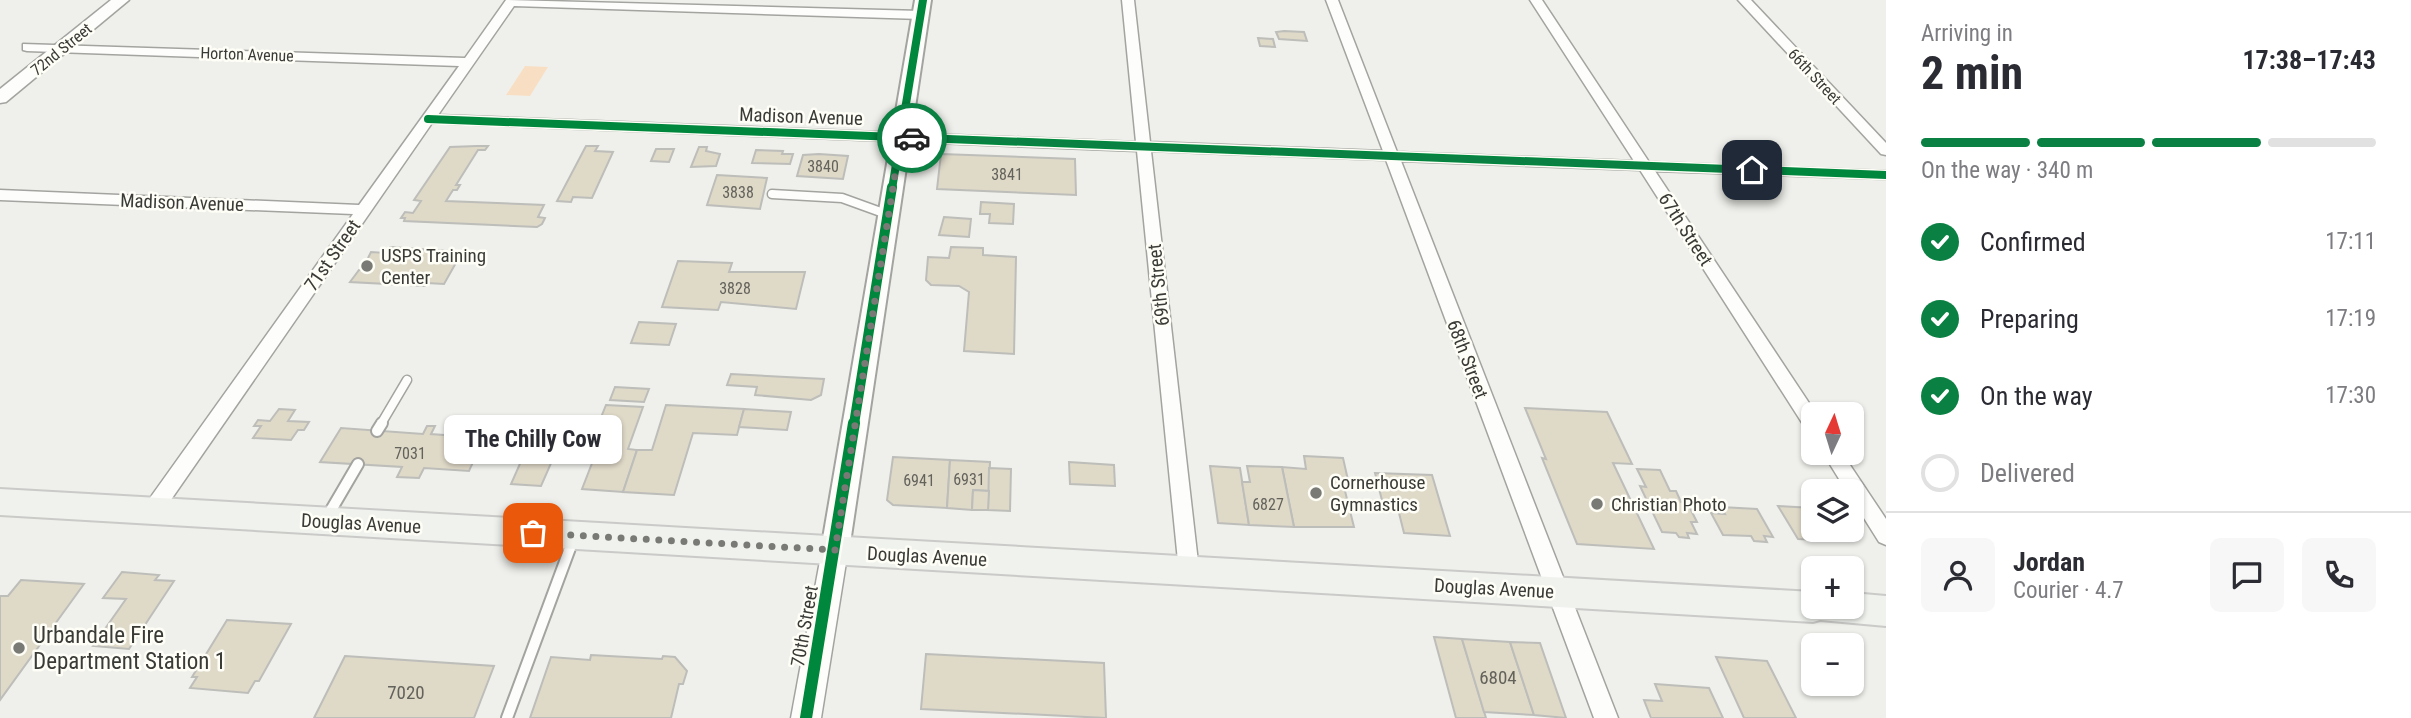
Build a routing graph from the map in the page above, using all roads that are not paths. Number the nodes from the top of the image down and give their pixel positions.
1 (121, 0) edge
2 (1128, 0) edge
3 (1332, 0) edge
4 (1536, 0) edge
5 (1744, 0) edge
6 (511, 1) edge
7 (922, 8) edge
8 (27, 47) dead end
9 (62, 48) junction
10 (467, 62) junction
11 (0, 98) edge
12 (428, 119) junction
13 (901, 137) junction
14 (1143, 146) junction
15 (1886, 151) edge
16 (1391, 156) junction
17 (1644, 166) junction
18 (1886, 175) edge
19 (772, 194) dead end
20 (0, 195) edge
21 (364, 210) junction
22 (889, 215) junction
23 (407, 380) dead end
24 (1801, 406) edge
25 (377, 431) dead end
26 (358, 464) dead end
27 (1840, 466) edge
28 (0, 502) edge
29 (152, 511) junction
30 (325, 521) junction
31 (575, 535) junction
32 (1886, 536) edge
33 (835, 550) junction
34 (1189, 570) junction
35 (1557, 592) junction
36 (1801, 606) edge
37 (1864, 610) edge
38 (1886, 611) edge
39 (507, 718) edge
40 (806, 718) edge
41 (1606, 718) edge

1 - 9 street, 72nd Street
2 - 14 street, 69th Street
3 - 16 street, 68th Street
4 - 17 street, 67th Street
5 - 15 street, 66th Street
6 - 7 street
6 - 10 street, 71st Street
7 - 13 main road, 70th Street
8 - 9 street, Horton Avenue
9 - 10 street, Horton Avenue
9 - 11 street, 72nd Street
10 - 12 street, 71st Street
12 - 13 street, Madison Avenue
12 - 21 street, 71st Street
13 - 14 street, Madison Avenue
13 - 22 main road, 70th Street
14 - 16 street, Madison Avenue
14 - 34 street, 69th Street
16 - 17 street, Madison Avenue
16 - 35 street, 68th Street
17 - 18 street, Madison Avenue
17 - 24 street, 67th Street
19 - 22 lane
20 - 21 street, Madison Avenue
21 - 29 street, 71st Street
22 - 33 main road, 70th Street
23 - 25 lane
26 - 30 lane
27 - 32 street
28 - 29 main road, Douglas Avenue
29 - 30 main road, Douglas Avenue
30 - 31 main road, Douglas Avenue
31 - 33 main road, Douglas Avenue
31 - 39 lane
33 - 34 main road, Douglas Avenue
33 - 40 street, 70th Street
34 - 35 main road, Douglas Avenue
35 - 36 main road, Douglas Avenue
35 - 41 street, 68th Street
37 - 38 main road

